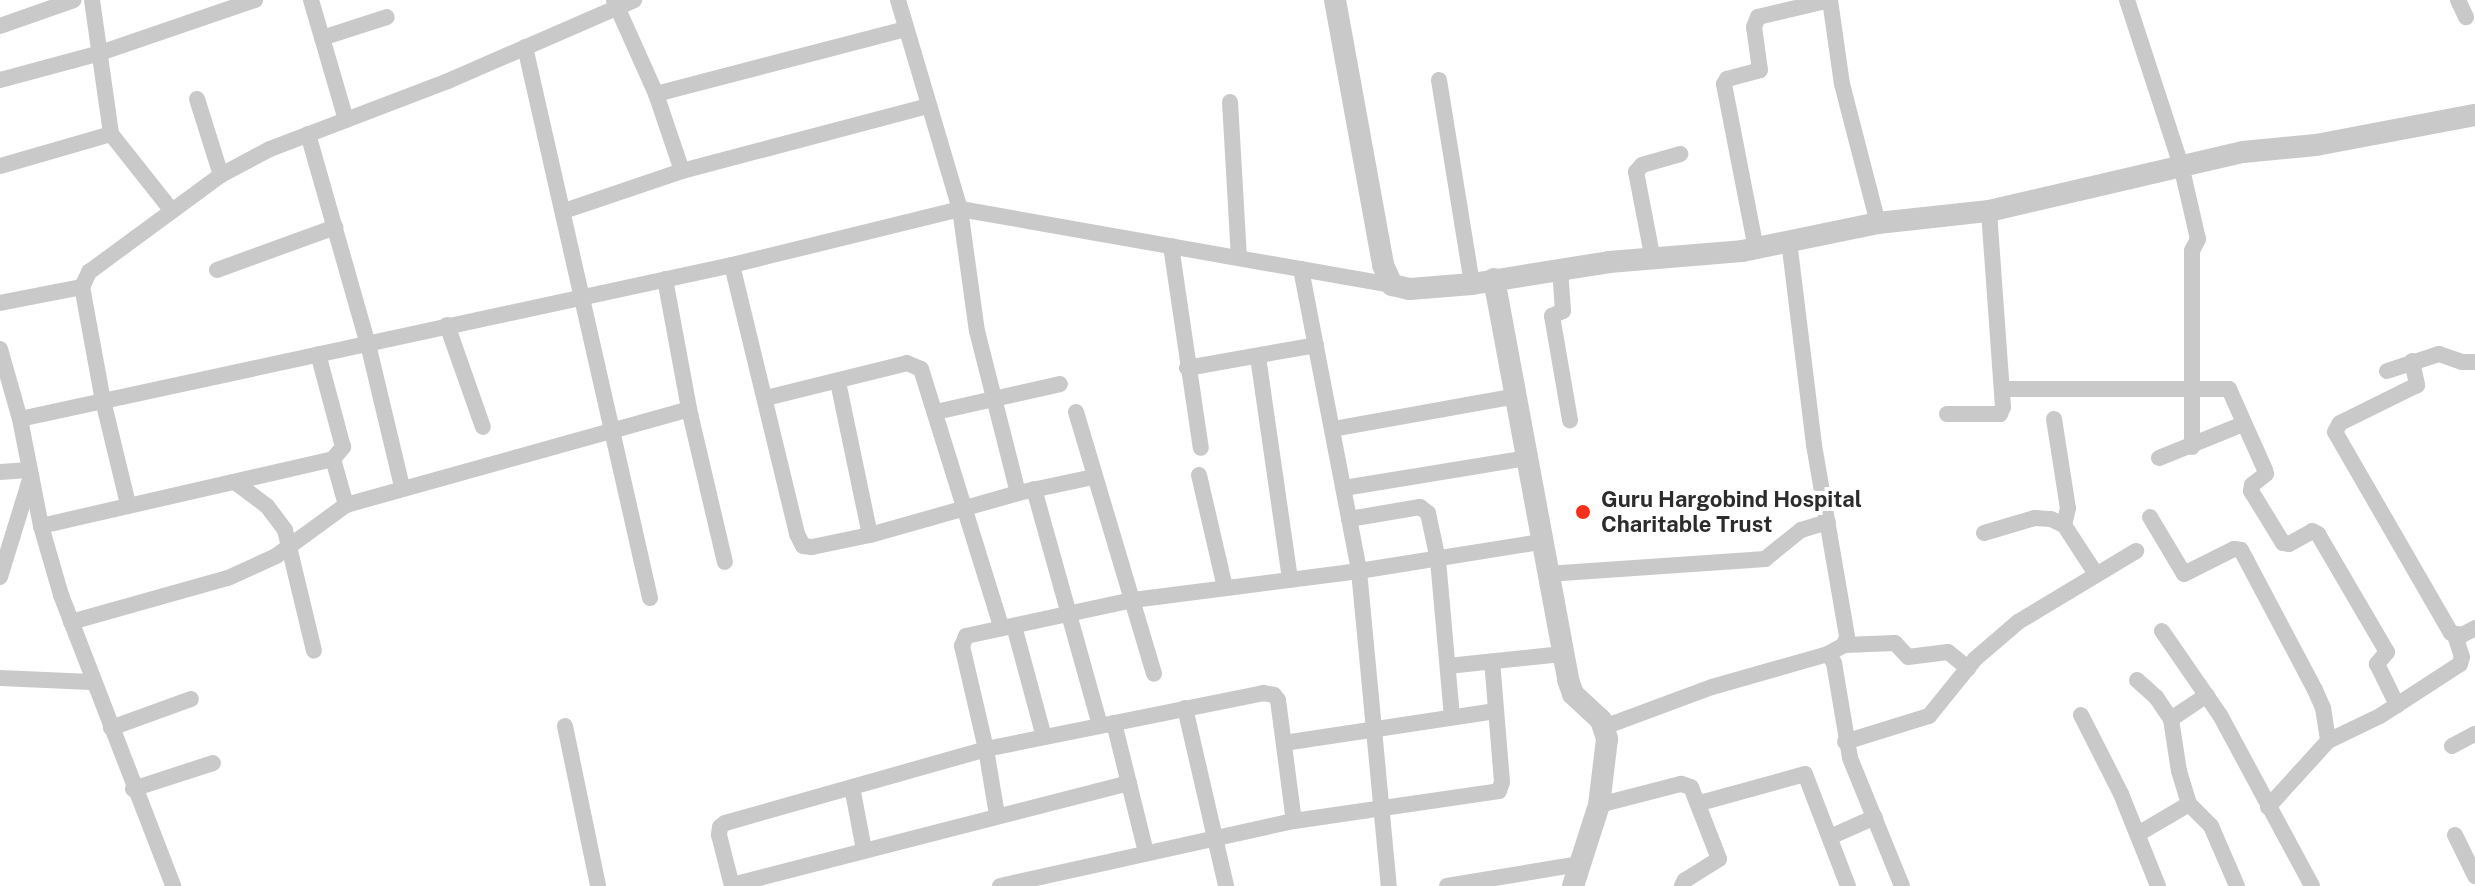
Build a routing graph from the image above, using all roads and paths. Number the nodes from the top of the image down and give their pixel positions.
1 (74, 0) edge
2 (92, 0) edge
3 (255, 0) edge
4 (311, 0) edge
5 (634, 0) edge
6 (898, 0) edge
7 (1335, 0) edge
8 (1830, 0) edge
9 (2127, 0) edge
10 (2458, 0) edge
11 (615, 3) edge
12 (232, 4) edge
13 (387, 17) dead end
14 (2466, 17) dead end
15 (0, 26) edge
16 (906, 29) junction
17 (322, 38) junction
18 (525, 47) junction
19 (100, 53) junction
20 (0, 80) edge
21 (1439, 80) dead end
22 (656, 94) junction
23 (197, 99) dead end
24 (1230, 102) dead end
25 (928, 106) junction
26 (2475, 115) edge
27 (346, 120) junction
28 (111, 134) junction
29 (308, 134) junction
30 (1680, 154) dead end
31 (2181, 165) junction
32 (0, 166) edge
33 (682, 171) junction
34 (221, 175) junction
35 (960, 209) junction
36 (172, 211) junction
37 (564, 211) junction
38 (1989, 211) junction
39 (1878, 223) junction
40 (335, 227) junction
41 (1789, 241) junction
42 (1171, 246) junction
43 (1756, 249) junction
44 (1239, 257) junction
45 (1653, 260) junction
46 (732, 265) junction
47 (1301, 269) junction
48 (1560, 269) junction
49 (217, 270) dead end
50 (665, 279) junction
51 (1483, 282) junction
52 (1392, 285) junction
53 (82, 287) junction
54 (582, 298) junction
55 (0, 303) edge
56 (447, 325) junction
57 (368, 344) junction
58 (1316, 345) junction
59 (0, 349) edge
60 (318, 354) junction
61 (1258, 357) junction
62 (2412, 361) junction
63 (2475, 362) edge
64 (1187, 368) junction
65 (2387, 371) dead end
66 (838, 382) junction
67 (1060, 384) dead end
68 (2003, 389) junction
69 (2190, 390) junction
70 (1516, 396) junction
71 (766, 398) junction
72 (993, 398) junction
73 (103, 401) junction
74 (689, 409) junction
75 (936, 412) junction
76 (1076, 412) dead end
77 (1947, 414) dead end
78 (20, 419) junction
79 (2054, 419) dead end
80 (1570, 420) dead end
81 (2243, 424) junction
82 (483, 427) dead end
83 (614, 429) junction
84 (1333, 429) junction
85 (2192, 447) junction
86 (1201, 448) dead end
87 (1527, 458) junction
88 (2159, 458) dead end
89 (333, 459) junction
90 (0, 472) edge
91 (30, 473) junction
92 (1199, 475) dead end
93 (1093, 477) junction
94 (235, 482) junction
95 (402, 487) junction
96 (1344, 488) junction
97 (1026, 491) junction
98 (128, 504) junction
99 (346, 505) junction
100 (964, 507) junction
101 (2150, 517) dead end
102 (1349, 519) junction
103 (1828, 522) junction
104 (2064, 525) junction
105 (41, 526) junction
106 (1984, 533) dead end
107 (870, 535) junction
108 (1541, 542) junction
109 (291, 546) junction
110 (2136, 551) dead end
111 (1438, 560) junction
112 (725, 562) dead end
113 (1359, 571) junction
114 (1547, 574) junction
115 (2096, 574) junction
116 (0, 577) edge
117 (1290, 580) junction
118 (1225, 588) junction
119 (650, 598) dead end
120 (1133, 600) junction
121 (1070, 612) junction
122 (71, 622) junction
123 (1007, 626) junction
124 (2475, 628) edge
125 (2162, 631) dead end
126 (2455, 636) junction
127 (1844, 645) junction
128 (314, 651) dead end
129 (1562, 654) junction
130 (1828, 654) junction
131 (1492, 661) junction
132 (1448, 666) junction
133 (1968, 668) junction
134 (1154, 674) dead end
135 (0, 678) edge
136 (2137, 680) dead end
137 (91, 682) junction
138 (2207, 695) junction
139 (191, 699) dead end
140 (2397, 705) junction
141 (1185, 708) junction
142 (1496, 711) junction
143 (2081, 715) dead end
144 (1452, 717) junction
145 (2171, 719) junction
146 (1107, 724) junction
147 (565, 726) dead end
148 (1604, 727) junction
149 (111, 728) junction
150 (1375, 728) junction
151 (2475, 734) edge
152 (1044, 737) junction
153 (2328, 741) junction
154 (1845, 742) junction
155 (1284, 743) junction
156 (2452, 746) dead end
157 (986, 749) junction
158 (213, 763) dead end
159 (1129, 783) junction
160 (852, 787) junction
161 (133, 789) junction
162 (1700, 803) junction
163 (2189, 804) junction
164 (1599, 805) junction
165 (1382, 807) junction
166 (2268, 807) junction
167 (997, 815) junction
168 (1875, 817) junction
169 (1294, 821) junction
170 (2138, 834) junction
171 (2455, 835) dead end
172 (1213, 837) junction
173 (1830, 837) junction
174 (864, 850) junction
175 (1146, 852) junction
176 (1575, 875) edge
177 (2475, 876) edge
178 (173, 886) edge
179 (598, 886) edge
180 (732, 886) edge
181 (1000, 886) edge
182 (1226, 886) edge
183 (1389, 886) edge
184 (1447, 886) edge
185 (1682, 886) edge
186 (1848, 886) edge
187 (1902, 886) edge
188 (2158, 886) edge
189 (2237, 886) edge
190 (2312, 886) edge

1 - 15 street
2 - 19 street
3 - 12 street
4 - 17 street
5 - 11 street
6 - 16 street
7 - 52 street
8 - 39 street
8 - 43 street
9 - 31 street
10 - 14 street
11 - 18 street
11 - 22 street
12 - 19 street
13 - 17 street
16 - 22 street
16 - 25 street
17 - 27 street
18 - 27 street
18 - 37 street
19 - 20 street
19 - 28 street
21 - 51 street
22 - 33 street
23 - 34 street
24 - 44 street
25 - 33 street
25 - 35 street
26 - 31 street
27 - 29 street
28 - 32 street
28 - 36 street
29 - 34 street
29 - 40 street
30 - 45 street
31 - 38 street
31 - 69 street
33 - 37 street
34 - 36 street
35 - 42 street
35 - 46 street
35 - 72 street
36 - 53 street
37 - 54 street
38 - 39 street
38 - 68 street
39 - 41 street
40 - 49 street
40 - 57 street
41 - 43 street
41 - 103 street
42 - 44 street
42 - 64 street
43 - 45 street
44 - 47 street
45 - 48 street
46 - 50 street
46 - 71 street
47 - 52 street
47 - 58 street
48 - 51 street
48 - 80 street
50 - 54 street
50 - 74 street
51 - 52 street
51 - 70 street
53 - 55 street
53 - 73 street
54 - 56 street
54 - 83 street
56 - 57 street
56 - 82 street
57 - 60 street
57 - 95 street
58 - 61 street
58 - 84 street
59 - 78 street
60 - 73 street
60 - 89 street
61 - 64 street
61 - 117 street
62 - 63 street
62 - 65 street
62 - 126 street
64 - 86 street
66 - 71 street
66 - 75 street
66 - 107 street
67 - 72 street
68 - 69 street
68 - 77 street
69 - 81 street
69 - 85 street
70 - 84 street
70 - 87 street
71 - 107 street
72 - 75 street
72 - 97 street
73 - 78 street
73 - 98 street
74 - 83 street
74 - 112 street
75 - 100 street
76 - 93 street
78 - 91 street
79 - 104 street
81 - 85 street
81 - 140 street
83 - 95 street
83 - 119 street
84 - 96 street
85 - 88 street
87 - 96 street
87 - 108 street
89 - 94 street
89 - 99 street
90 - 91 street
91 - 105 street
91 - 116 street
92 - 118 street
93 - 97 street
93 - 120 street
94 - 98 street
94 - 109 street
95 - 99 street
96 - 102 street
97 - 100 street
97 - 121 street
98 - 105 street
99 - 109 street
100 - 107 street
100 - 123 street
101 - 153 street
102 - 111 street
102 - 113 street
103 - 114 street
103 - 127 street
104 - 106 street
104 - 115 street
105 - 122 street
108 - 111 street
108 - 114 street
109 - 122 street
109 - 128 street
110 - 115 street
111 - 113 street
111 - 132 street
113 - 117 street
113 - 150 street
114 - 129 street
115 - 133 street
117 - 118 street
118 - 120 street
120 - 121 street
120 - 134 street
121 - 123 street
121 - 146 street
122 - 137 street
123 - 152 street
123 - 157 street
124 - 126 street
125 - 138 street
126 - 140 street
127 - 130 street
127 - 133 street
129 - 131 street
129 - 148 street
130 - 148 street
130 - 154 street
131 - 132 street
131 - 142 street
132 - 144 street
133 - 154 street
135 - 137 street
136 - 145 street
137 - 149 street
138 - 145 street
138 - 166 street
139 - 149 street
140 - 153 street
141 - 146 street
141 - 155 street
141 - 172 street
142 - 144 street
142 - 165 street
143 - 170 street
144 - 150 street
145 - 163 street
146 - 152 street
146 - 159 street
147 - 179 street
148 - 164 street
149 - 161 street
150 - 155 street
150 - 165 street
151 - 156 street
152 - 157 street
153 - 166 street
154 - 168 street
155 - 169 street
157 - 160 street
157 - 167 street
158 - 161 street
159 - 167 street
159 - 175 street
160 - 174 street
160 - 180 street
161 - 178 street
162 - 164 street
162 - 173 street
162 - 185 street
163 - 170 street
163 - 189 street
164 - 176 street
165 - 169 street
165 - 183 street
166 - 190 street
167 - 174 street
168 - 173 street
168 - 187 street
169 - 172 street
170 - 188 street
171 - 177 street
172 - 175 street
172 - 182 street
173 - 186 street
174 - 180 street
175 - 181 street
176 - 184 street

